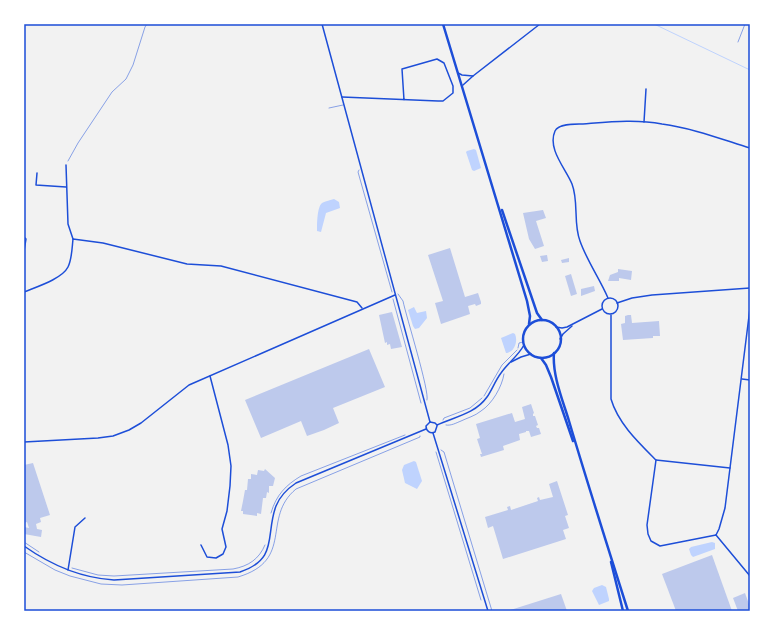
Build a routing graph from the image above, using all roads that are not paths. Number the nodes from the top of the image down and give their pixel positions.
1 (322, 24) edge
2 (443, 24) edge
3 (540, 24) edge
4 (745, 24) edge
5 (738, 42) dead end
6 (458, 72) junction
7 (472, 76) junction
8 (463, 85) junction
9 (646, 89) dead end
10 (342, 97) junction
11 (404, 100) junction
12 (345, 104) junction
13 (328, 108) dead end
14 (644, 122) junction
15 (750, 148) edge
16 (66, 165) road end
17 (37, 173) dead end
18 (66, 187) junction
19 (496, 194) junction
20 (24, 237) edge
21 (73, 239) junction
22 (24, 251) edge
23 (750, 288) edge
24 (24, 292) edge
25 (394, 295) junction
26 (608, 298) junction
27 (617, 303) junction
28 (362, 308) junction
29 (750, 308) edge
30 (602, 309) junction
31 (611, 315) junction
32 (542, 320) junction
33 (529, 324) junction
34 (575, 324) junction
35 (556, 327) junction
36 (560, 339) junction
37 (524, 344) junction
38 (554, 353) junction
39 (531, 354) junction
40 (541, 358) junction
41 (510, 363) junction
42 (210, 376) junction
43 (742, 379) junction
44 (750, 380) edge
45 (430, 422) junction
46 (437, 426) junction
47 (426, 429) junction
48 (433, 433) junction
49 (24, 442) edge
50 (656, 460) junction
51 (580, 461) junction
52 (730, 468) junction
53 (85, 518) dead end
54 (716, 535) junction
55 (201, 545) dead end
56 (24, 546) edge
57 (609, 554) junction
58 (68, 570) junction
59 (750, 576) edge
60 (488, 611) edge
61 (623, 611) edge
62 (628, 611) edge

1 - 10 street
2 - 6 main road
3 - 7 street
4 - 5 lane
6 - 7 street
6 - 8 main road
7 - 8 street
8 - 19 main road
9 - 14 street
10 - 11 street
10 - 12 street
11 - 11 street
12 - 13 lane
12 - 25 street
14 - 15 street
14 - 26 street
16 - 18 street
17 - 18 street
18 - 21 street
19 - 32 main road
19 - 33 main road
20 - 22 street
21 - 24 street
21 - 28 street
23 - 27 street
25 - 28 street
25 - 45 street
26 - 27 street
26 - 30 street
27 - 31 street
28 - 42 street
29 - 43 street
30 - 31 street
30 - 34 street
31 - 50 street
32 - 33 main road
32 - 35 main road
33 - 37 main road
34 - 35 street
34 - 36 street
35 - 36 main road
36 - 38 main road
37 - 39 main road
37 - 41 street
38 - 40 main road
38 - 51 main road
39 - 40 main road
39 - 41 street
40 - 51 main road
41 - 46 street
42 - 49 street
42 - 55 street
43 - 44 street
43 - 52 street
45 - 46 street
45 - 47 street
46 - 48 street
47 - 48 street
47 - 58 street
48 - 60 street
50 - 52 street
50 - 54 street
51 - 57 main road
52 - 54 street
53 - 58 street
54 - 59 street
56 - 58 street
57 - 61 main road
57 - 62 main road

